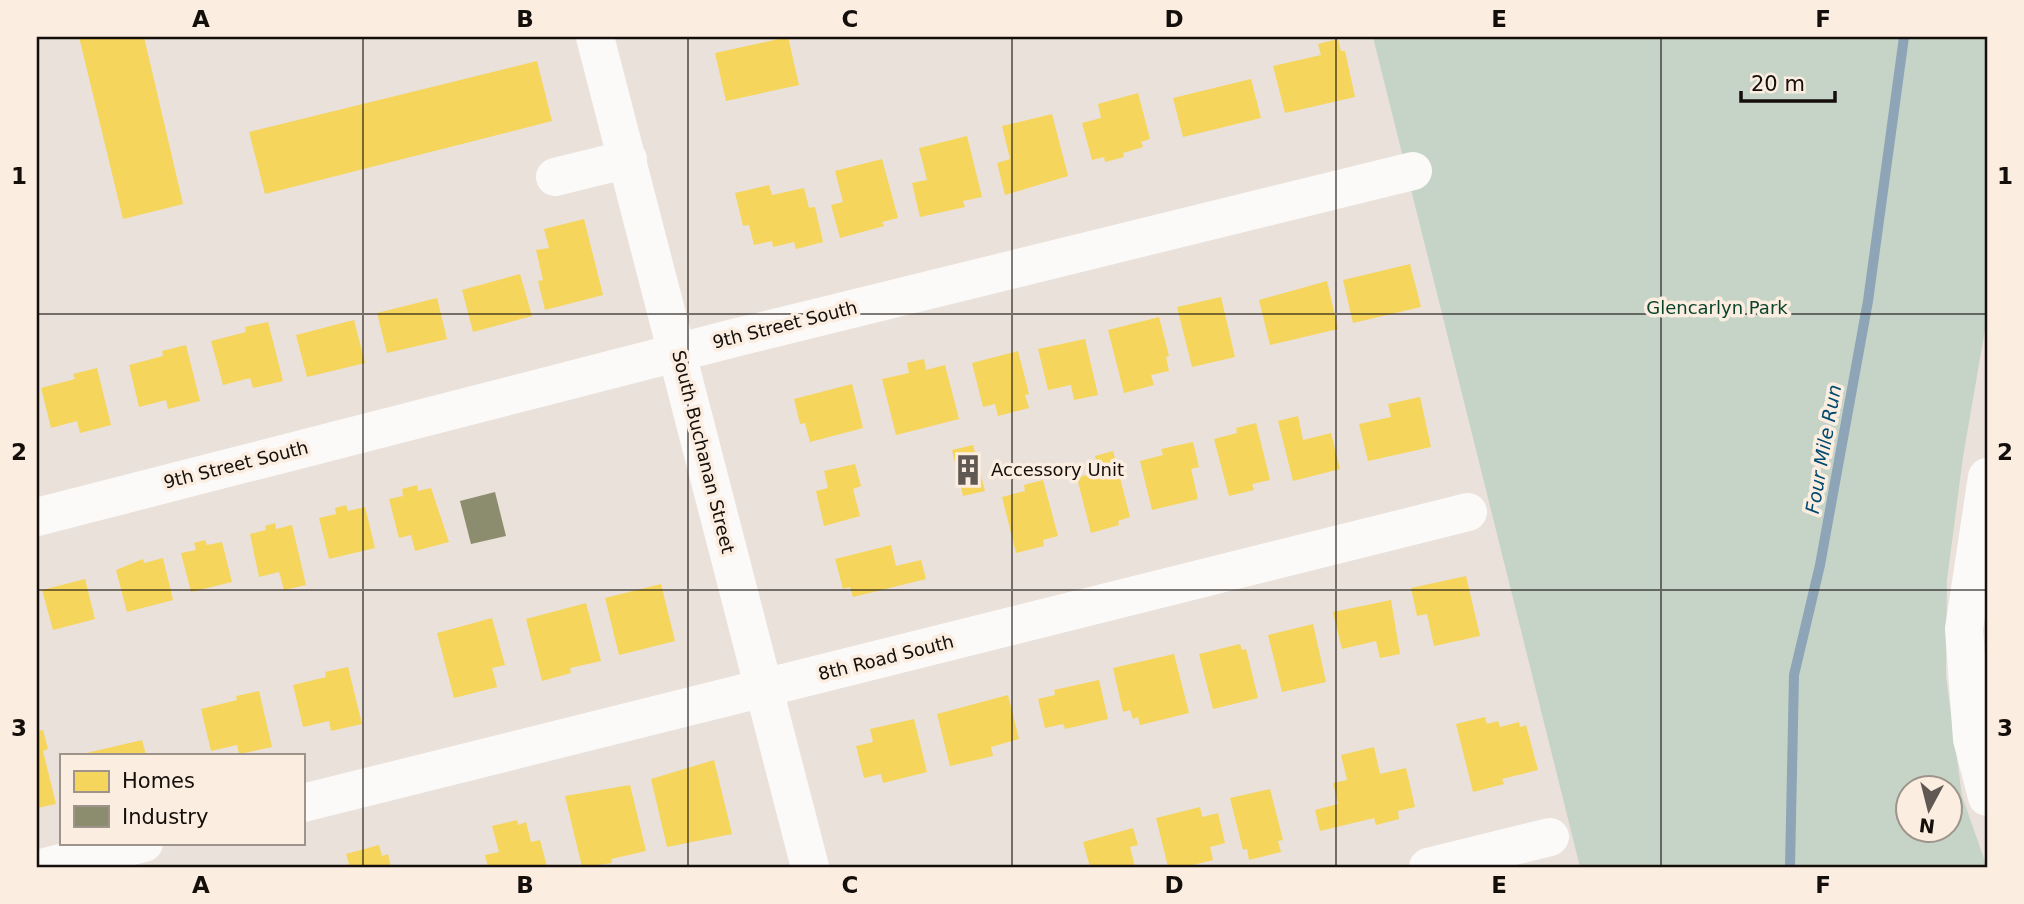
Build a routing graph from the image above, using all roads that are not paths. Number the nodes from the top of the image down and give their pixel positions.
1 (595, 37) edge
2 (628, 159) junction
3 (1413, 171) dead end
4 (555, 177) dead end
5 (678, 352) junction
6 (1987, 477) edge
7 (1468, 512) dead end
8 (37, 517) edge
9 (762, 690) junction
10 (1987, 797) edge
11 (304, 803) edge
12 (1550, 837) dead end
13 (140, 844) edge
14 (45, 867) edge
15 (810, 867) edge
16 (1428, 867) edge

1 - 2 street, South Buchanan Street
2 - 4 street
2 - 5 street, South Buchanan Street
3 - 5 street, 9th Street South
5 - 8 street, 9th Street South
5 - 9 street, South Buchanan Street
6 - 10 street
7 - 9 street, 8th Road South
9 - 11 street, 8th Road South
9 - 15 street, South Buchanan Street
12 - 16 street
13 - 14 street

